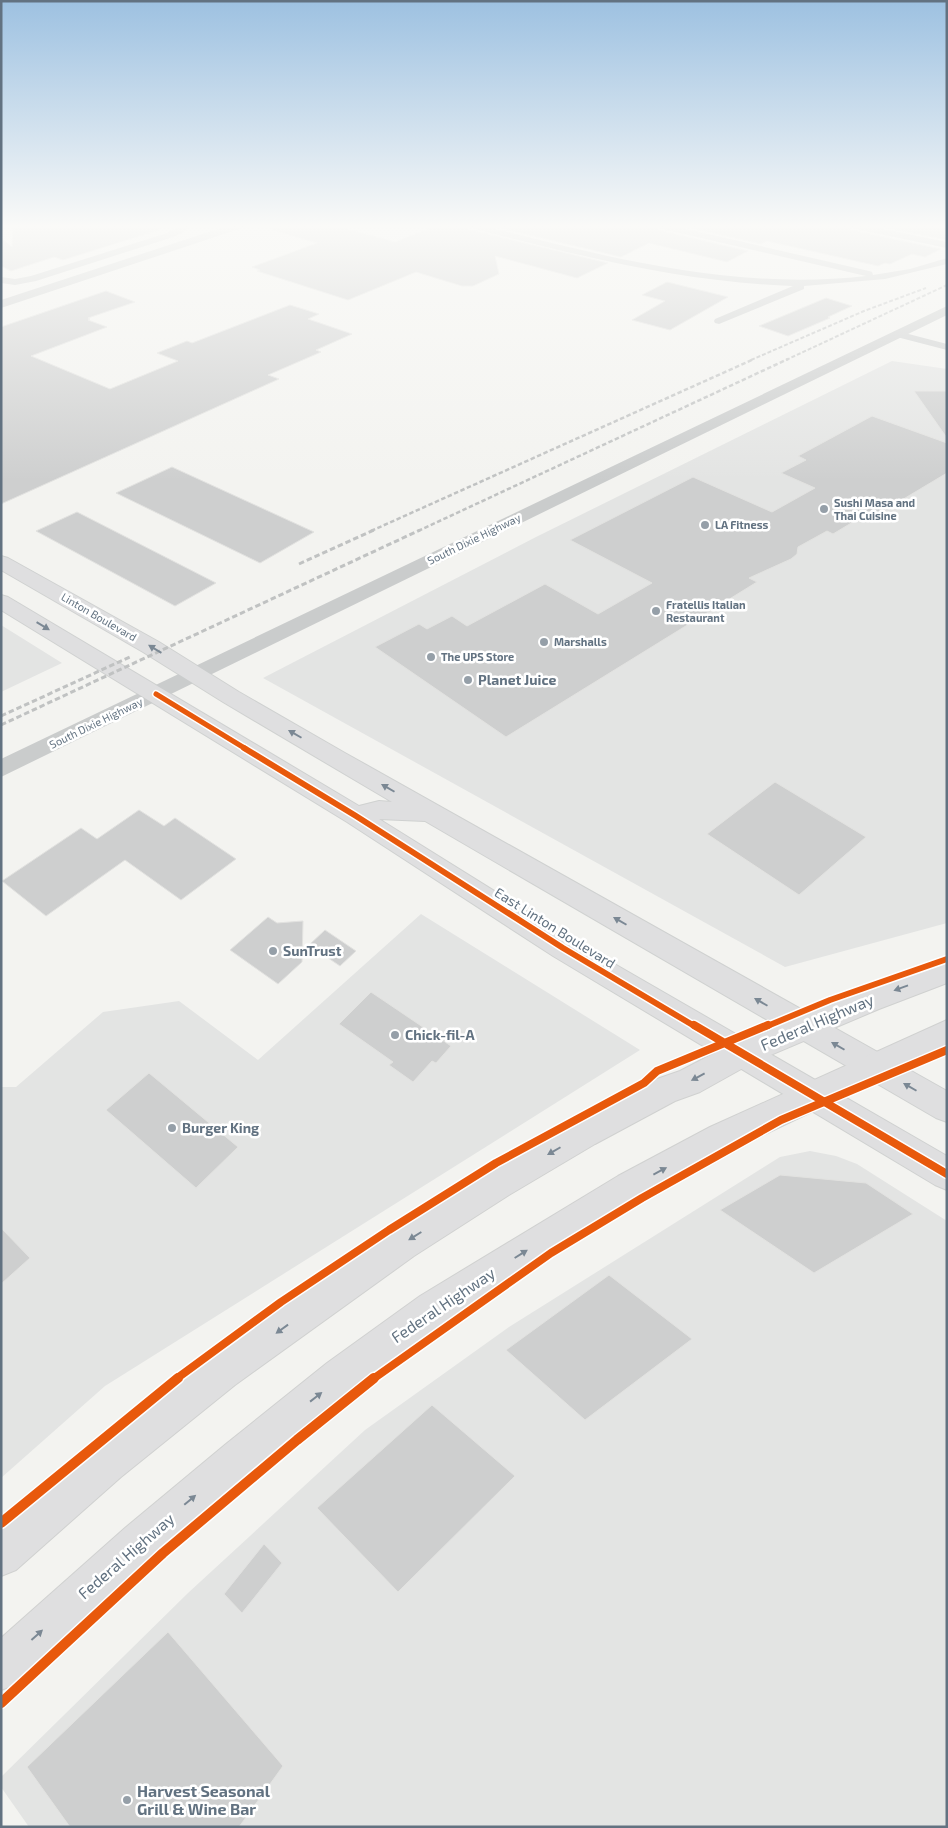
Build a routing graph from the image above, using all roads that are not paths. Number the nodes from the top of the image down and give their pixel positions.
1 (745, 310) edge
2 (947, 310) edge
3 (719, 321) dead end
4 (897, 334) junction
5 (947, 347) edge
6 (1, 562) edge
7 (1, 601) edge
8 (196, 675) junction
9 (156, 694) junction
10 (1, 769) edge
11 (430, 812) junction
12 (356, 816) junction
13 (947, 971) edge
14 (803, 1026) junction
15 (947, 1033) edge
16 (741, 1054) junction
17 (873, 1066) junction
18 (812, 1095) junction
19 (947, 1108) edge
20 (947, 1174) edge
21 (1, 1555) edge
22 (1, 1668) edge

1 - 3 street
2 - 4 street, South Dixie Highway
4 - 5 street
4 - 8 street, South Dixie Highway
8 -> 6 main road, Linton Boulevard
7 -> 9 main road
8 - 9 street, South Dixie Highway
11 -> 8 main road
9 - 10 street, South Dixie Highway
9 - 12 main road, East Linton Boulevard
11 - 12 main road
14 -> 11 main road
12 - 16 main road, East Linton Boulevard
13 -> 14 main road, Federal Highway
14 - 16 main road, Federal Highway
17 -> 14 main road
15 - 17 main road, Federal Highway
16 - 18 main road, East Linton Boulevard
16 -> 21 main road, Federal Highway
17 - 18 main road, Federal Highway
19 -> 17 main road
18 - 20 main road, East Linton Boulevard
22 -> 18 main road, Federal Highway

